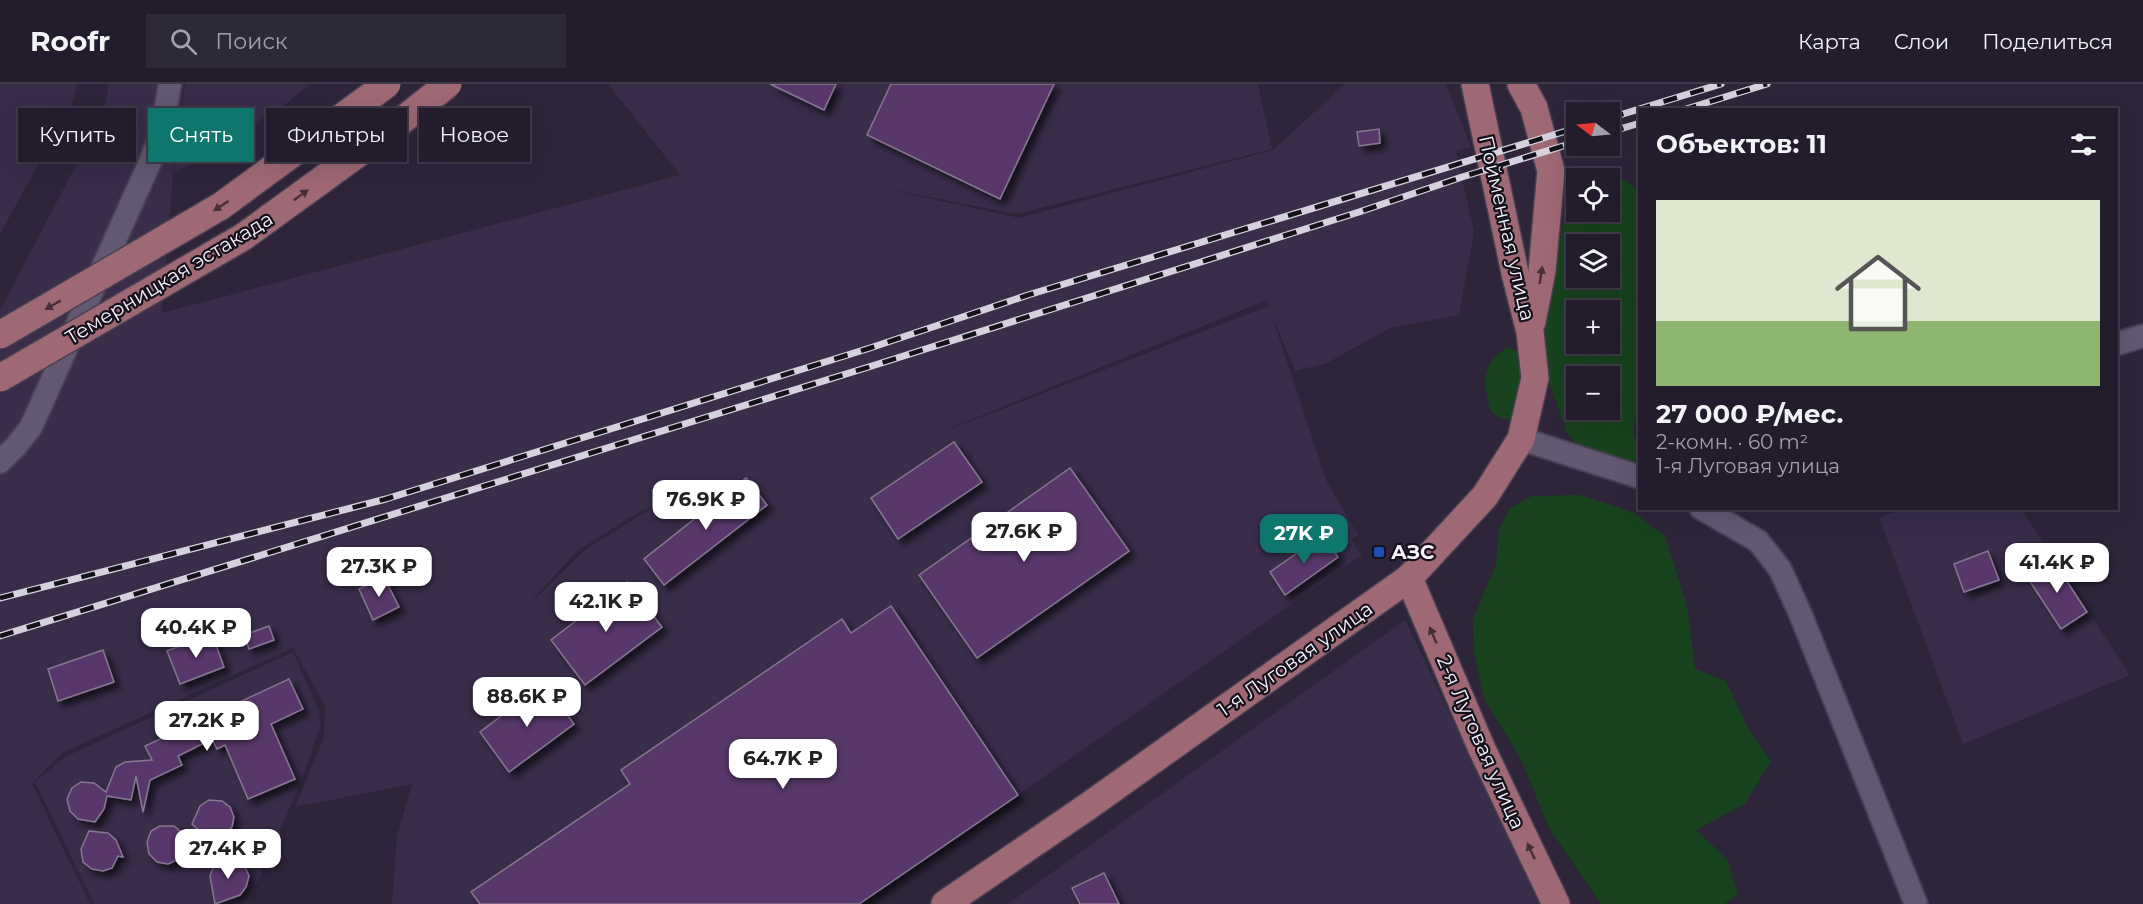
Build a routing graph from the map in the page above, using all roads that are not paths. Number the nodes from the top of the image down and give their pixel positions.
1 (170, 84) edge
2 (387, 84) edge
3 (448, 84) edge
4 (1475, 84) edge
5 (1521, 84) edge
6 (1530, 333) junction
7 (0, 335) edge
8 (2143, 336) edge
9 (2118, 343) edge
10 (0, 378) edge
11 (1521, 439) junction
12 (0, 462) edge
13 (1638, 476) edge
14 (1704, 510) edge
15 (1409, 578) junction
16 (945, 904) edge
17 (1556, 904) edge
18 (1916, 904) edge

1 - 12 street
2 -> 7 main road, Темерницкая эстакада, bridge
10 -> 3 main road, Темерницкая эстакада, bridge
4 - 6 main road, Пойменная улица
6 -> 5 main road, Пойменная улица
6 - 11 main road, 1-я Луговая улица
8 - 9 street
11 - 13 street
11 - 15 main road, 1-я Луговая улица
14 - 18 street
15 - 16 main road, 1-я Луговая улица
17 -> 15 main road, 2-я Луговая улица

